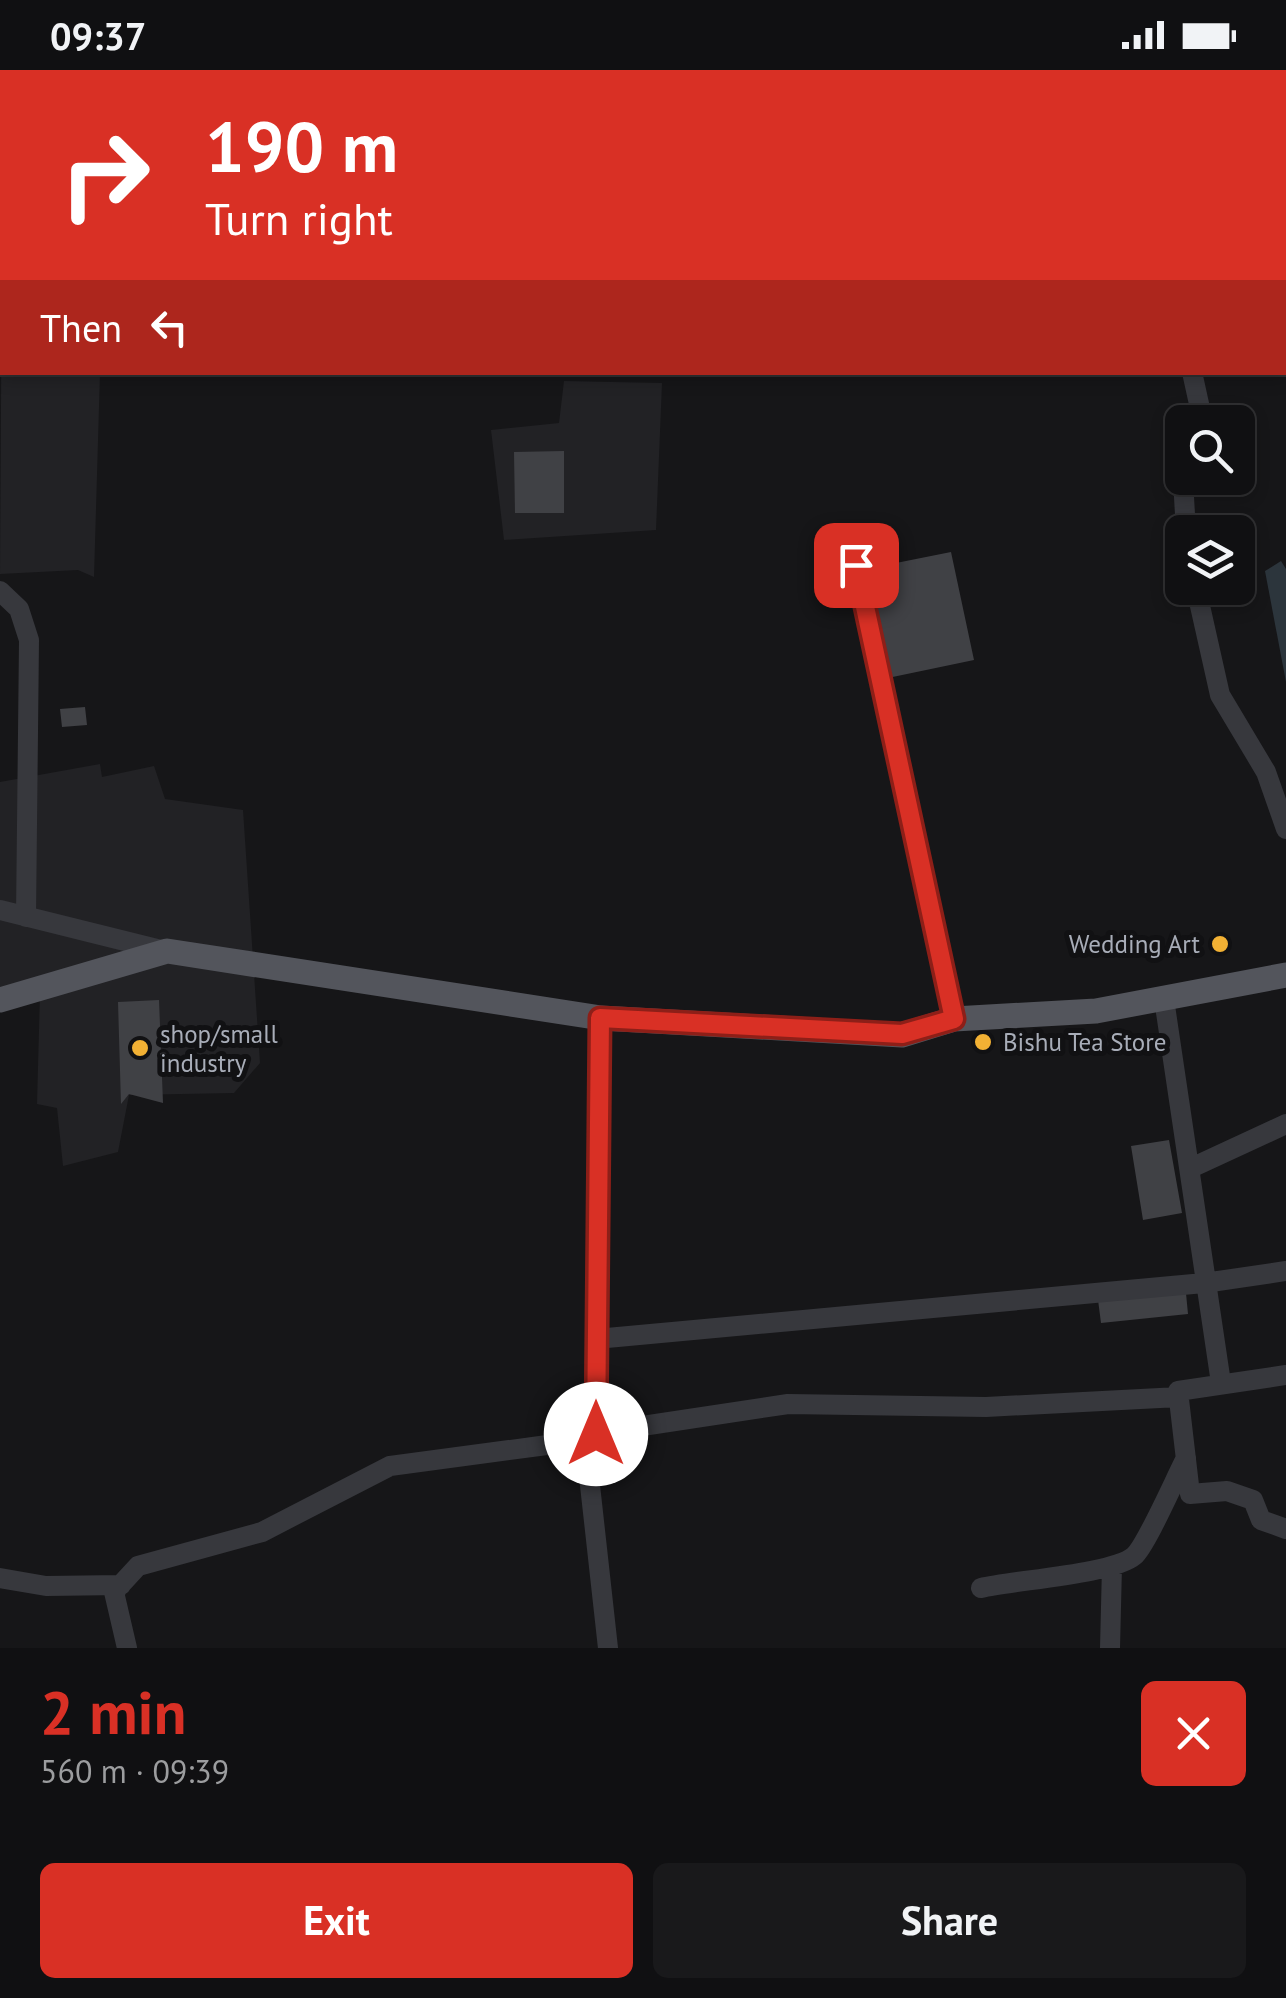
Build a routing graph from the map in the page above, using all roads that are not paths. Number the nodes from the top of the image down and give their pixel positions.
1 (1193, 375) edge
2 (1199, 405) edge
3 (856, 565) dead end
4 (0, 591) edge
5 (1200, 605) edge
6 (1286, 829) edge
7 (0, 910) edge
8 (26, 917) junction
9 (167, 951) junction
10 (1286, 976) edge
11 (1164, 998) junction
12 (0, 1000) edge
13 (600, 1018) junction
14 (954, 1019) junction
15 (1286, 1124) edge
16 (1191, 1168) junction
17 (1286, 1270) edge
18 (1204, 1283) junction
19 (596, 1340) junction
20 (1286, 1375) edge
21 (1221, 1383) junction
22 (1179, 1398) junction
23 (590, 1432) junction
24 (1186, 1458) junction
25 (1286, 1529) edge
26 (1112, 1566) junction
27 (0, 1578) edge
28 (121, 1584) junction
29 (982, 1588) dead end
30 (127, 1648) edge
31 (608, 1648) edge
32 (1110, 1648) edge

1 - 2 street
3 - 14 street
4 - 8 street
5 - 6 street
7 - 8 street
8 - 9 street
9 - 12 main road
9 - 13 main road
10 - 11 main road
11 - 14 main road
11 - 16 street
13 - 14 main road
13 - 19 street
15 - 16 street
16 - 18 street
17 - 18 street
18 - 19 street
18 - 21 street
19 - 23 street
20 - 21 street
21 - 22 street
22 - 23 street
22 - 24 street
23 - 28 street
23 - 31 street
24 - 25 street
24 - 26 street
26 - 29 street
26 - 32 street
27 - 28 street
28 - 30 street

